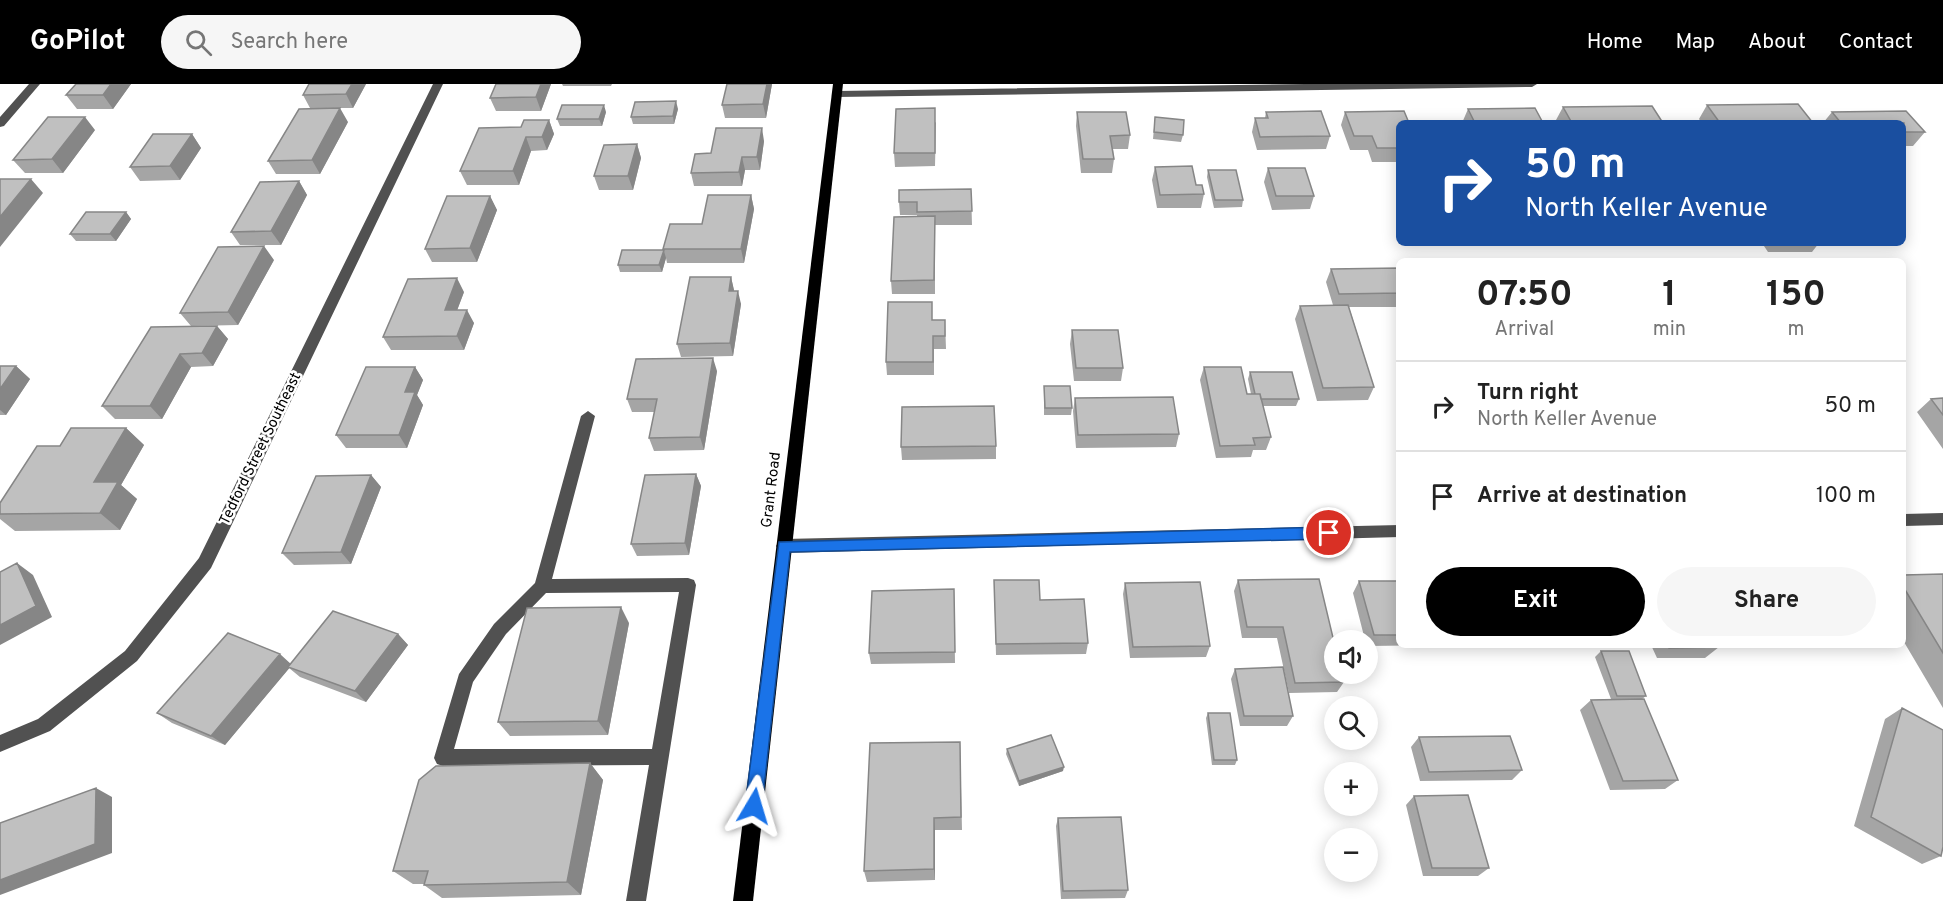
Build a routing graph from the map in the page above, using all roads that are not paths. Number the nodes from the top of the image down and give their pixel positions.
1 (34, 84) edge
2 (438, 84) edge
3 (1532, 84) edge
4 (837, 89) edge
5 (0, 124) edge
6 (588, 416) dead end
7 (1943, 519) edge
8 (1906, 520) edge
9 (1396, 531) edge
10 (784, 546) junction
11 (542, 586) junction
12 (0, 744) edge
13 (660, 757) junction
14 (636, 901) edge
15 (743, 901) edge

1 - 5 street
2 - 12 street, Tedford Street Southeast
3 - 4 street
4 - 10 main road, Grant Road
6 - 11 street
7 - 8 street
9 - 10 street
10 - 15 main road, Grant Road
11 - 13 street
11 - 13 street
13 - 14 street

